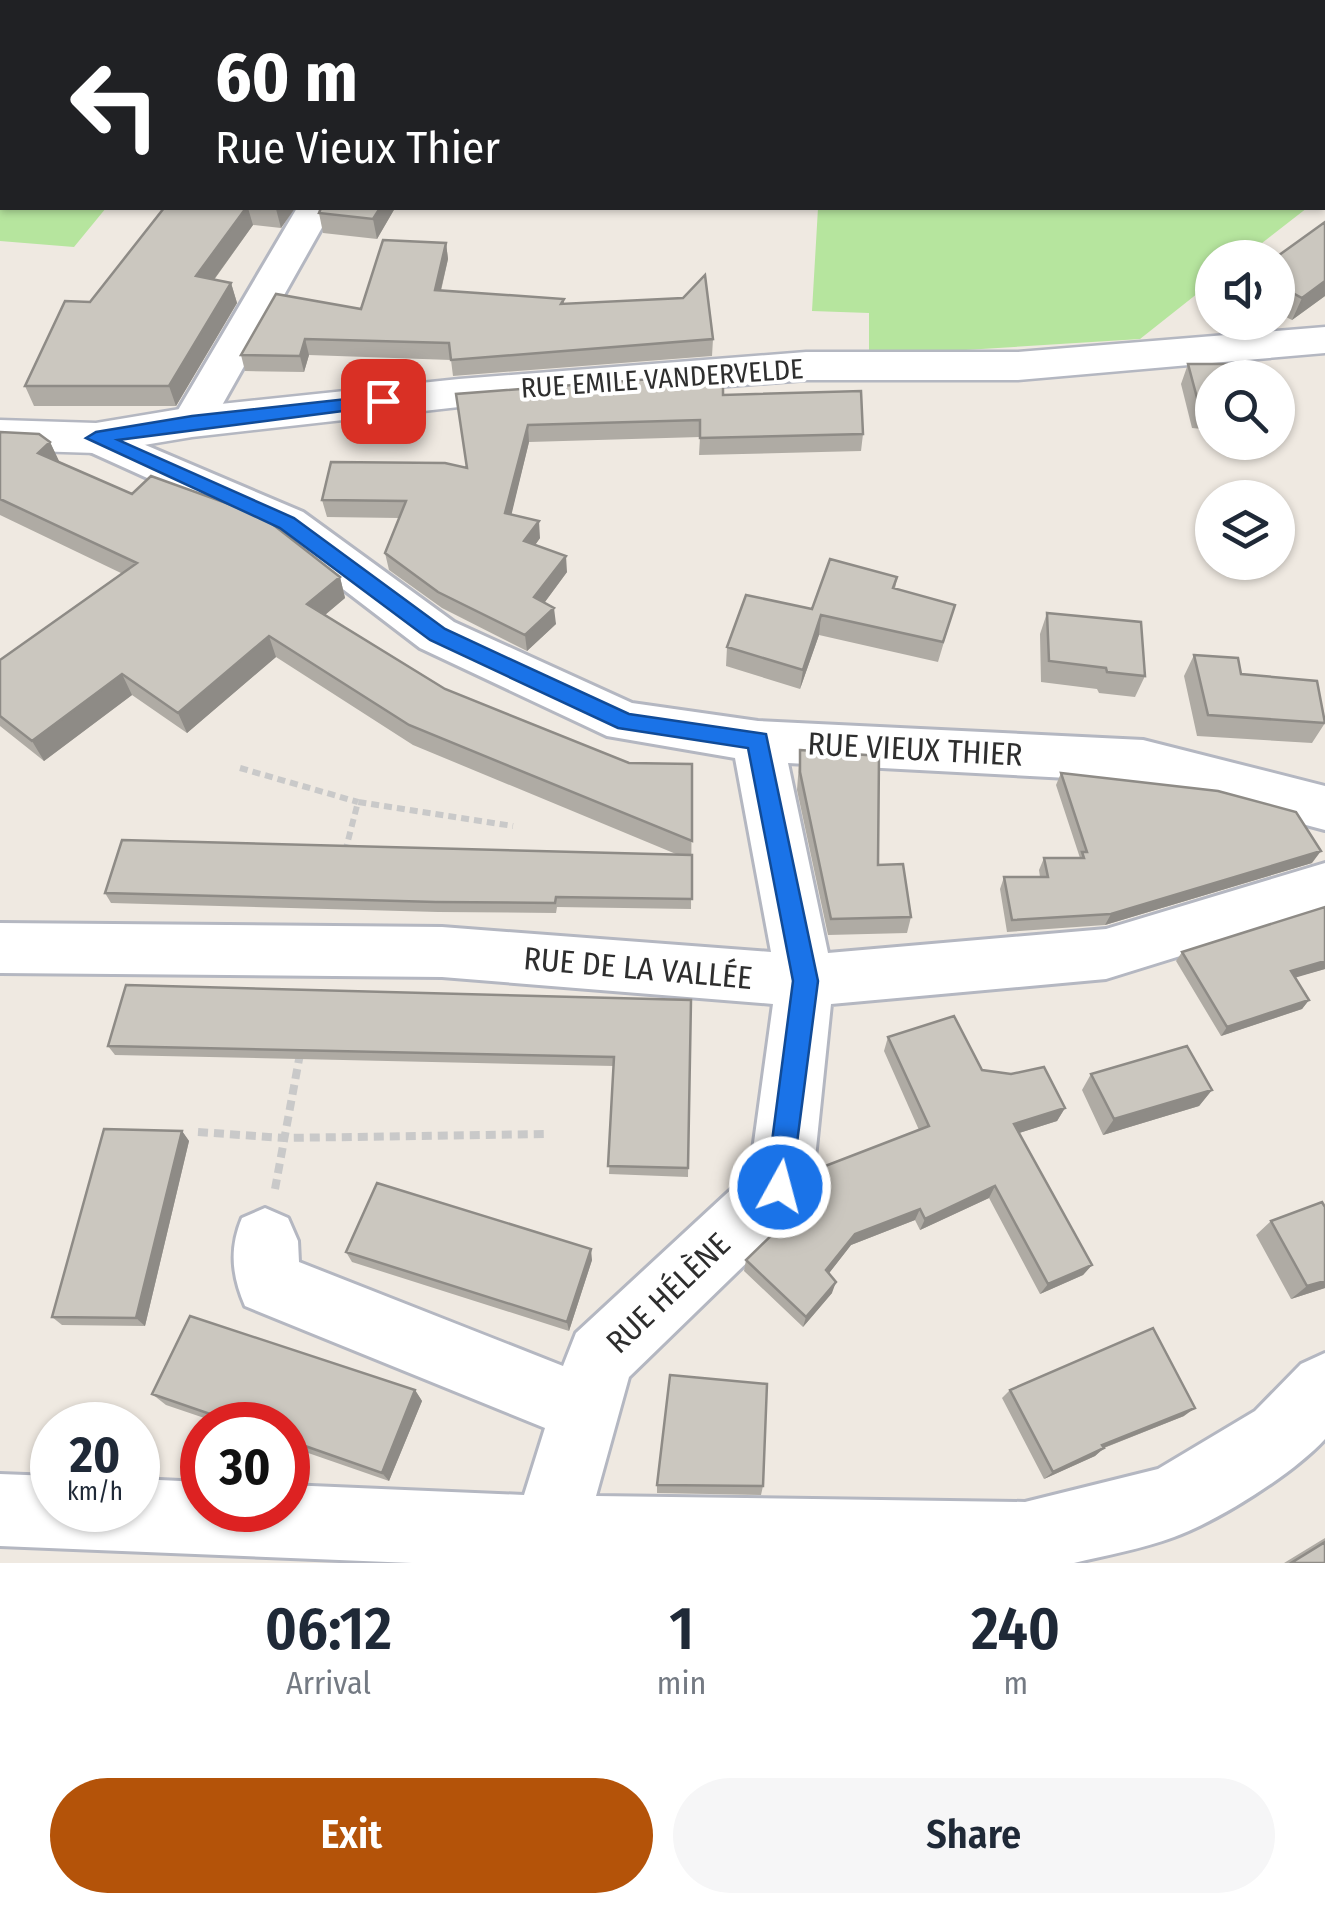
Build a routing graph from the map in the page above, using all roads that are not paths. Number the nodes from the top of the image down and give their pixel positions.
1 (314, 210) edge
2 (1325, 340) edge
3 (192, 422) junction
4 (0, 436) edge
5 (96, 438) junction
6 (758, 740) junction
7 (1325, 808) edge
8 (1325, 888) edge
9 (0, 948) edge
10 (806, 981) junction
11 (265, 1241) dead end
12 (1325, 1388) edge
13 (585, 1409) junction
14 (0, 1510) edge
15 (544, 1548) edge

1 - 3 street
2 - 3 street, RUE EMILE VANDERVELDE
3 - 5 street, RUE EMILE VANDERVELDE
4 - 5 street, RUE EMILE VANDERVELDE
5 - 6 street, RUE VIEUX THIER
6 - 7 street, RUE VIEUX THIER
6 - 10 street, RUE HÉLÈNE
8 - 10 street, RUE DE LA VALLÉE
9 - 10 street, RUE DE LA VALLÉE
10 - 13 street, RUE HÉLÈNE
11 - 13 street
12 - 15 street
13 - 15 street, RUE HÉLÈNE
14 - 15 street

